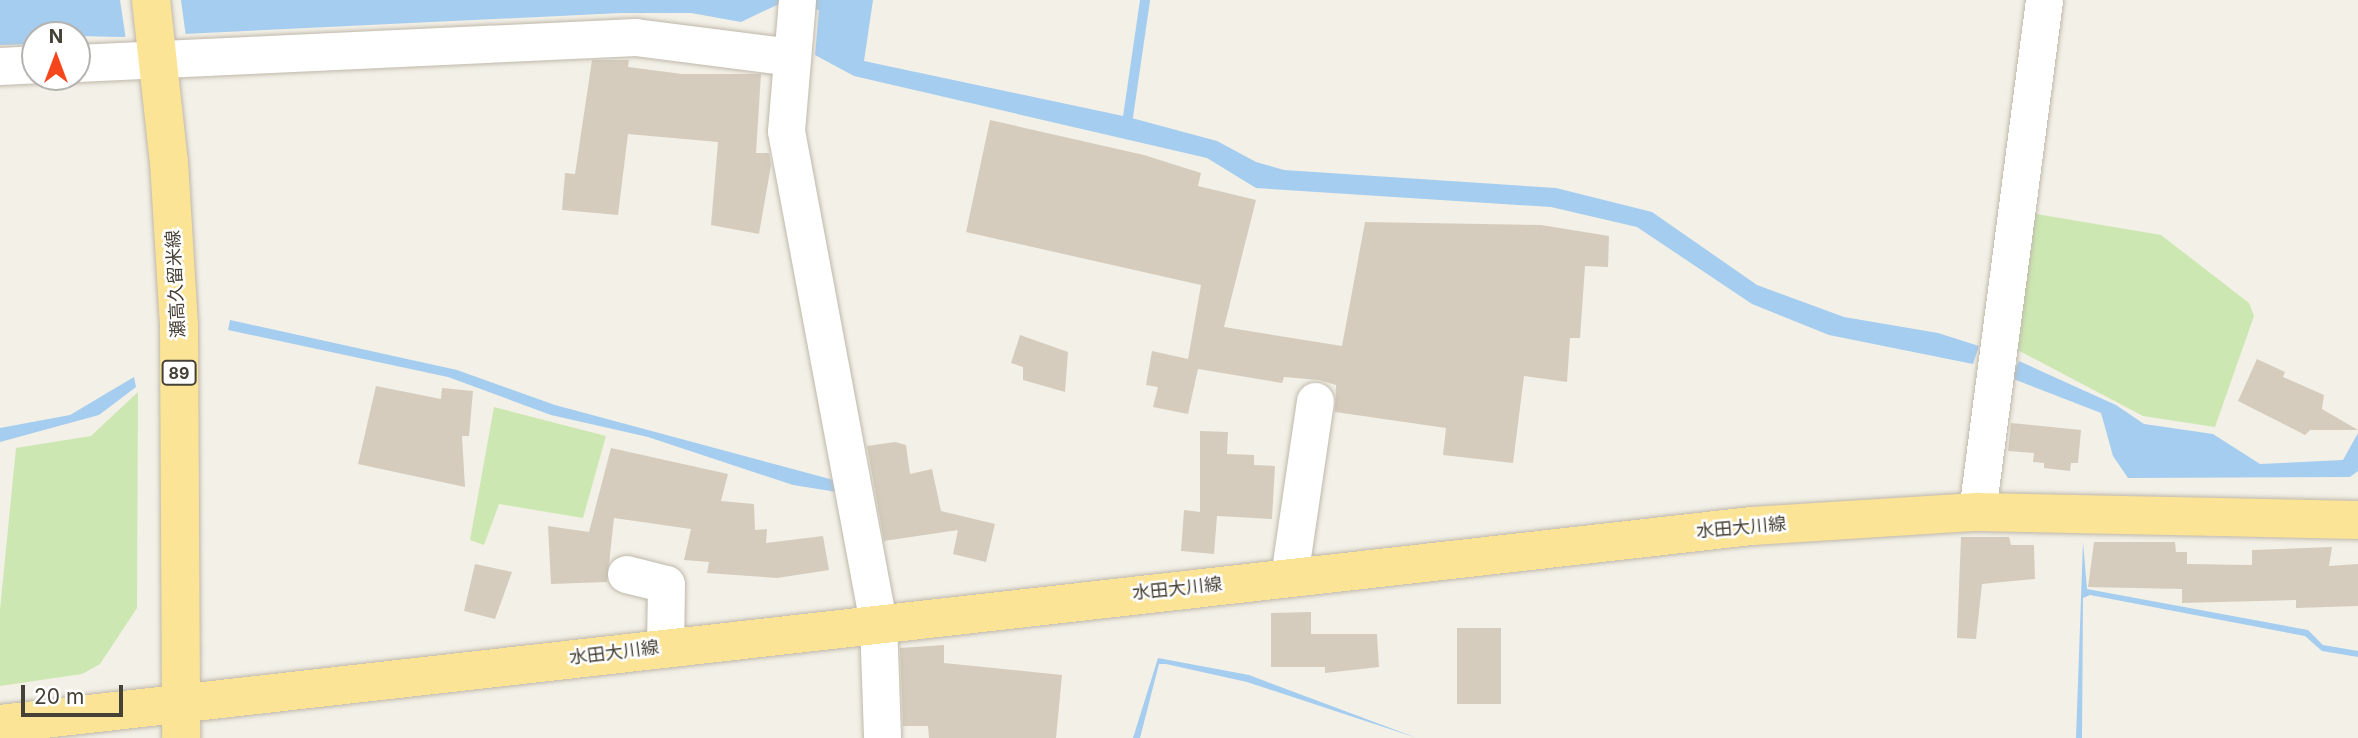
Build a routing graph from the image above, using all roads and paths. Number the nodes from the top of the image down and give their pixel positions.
1 (151, 0) edge
2 (797, 0) edge
3 (2044, 0) edge
4 (158, 53) junction
5 (790, 57) junction
6 (91, 60) edge
7 (21, 64) edge
8 (0, 65) edge
9 (1315, 401) dead end
10 (1977, 512) junction
11 (2358, 520) edge
12 (626, 574) dead end
13 (1289, 577) junction
14 (878, 621) junction
15 (665, 647) junction
16 (181, 720) edge
17 (0, 724) edge
18 (882, 738) edge

1 - 4 main road, 瀬高久留米線 / 89
2 - 5 street
3 - 10 street
4 - 5 street
4 - 6 street
4 - 16 main road, 瀬高久留米線 / 89
5 - 14 street
7 - 8 street
9 - 13 street
10 - 11 main road, 水田大川線
10 - 13 main road, 水田大川線
12 - 15 street
13 - 14 main road, 水田大川線
14 - 15 main road, 水田大川線
14 - 18 street
15 - 16 main road, 水田大川線
16 - 17 main road, 水田大川線

